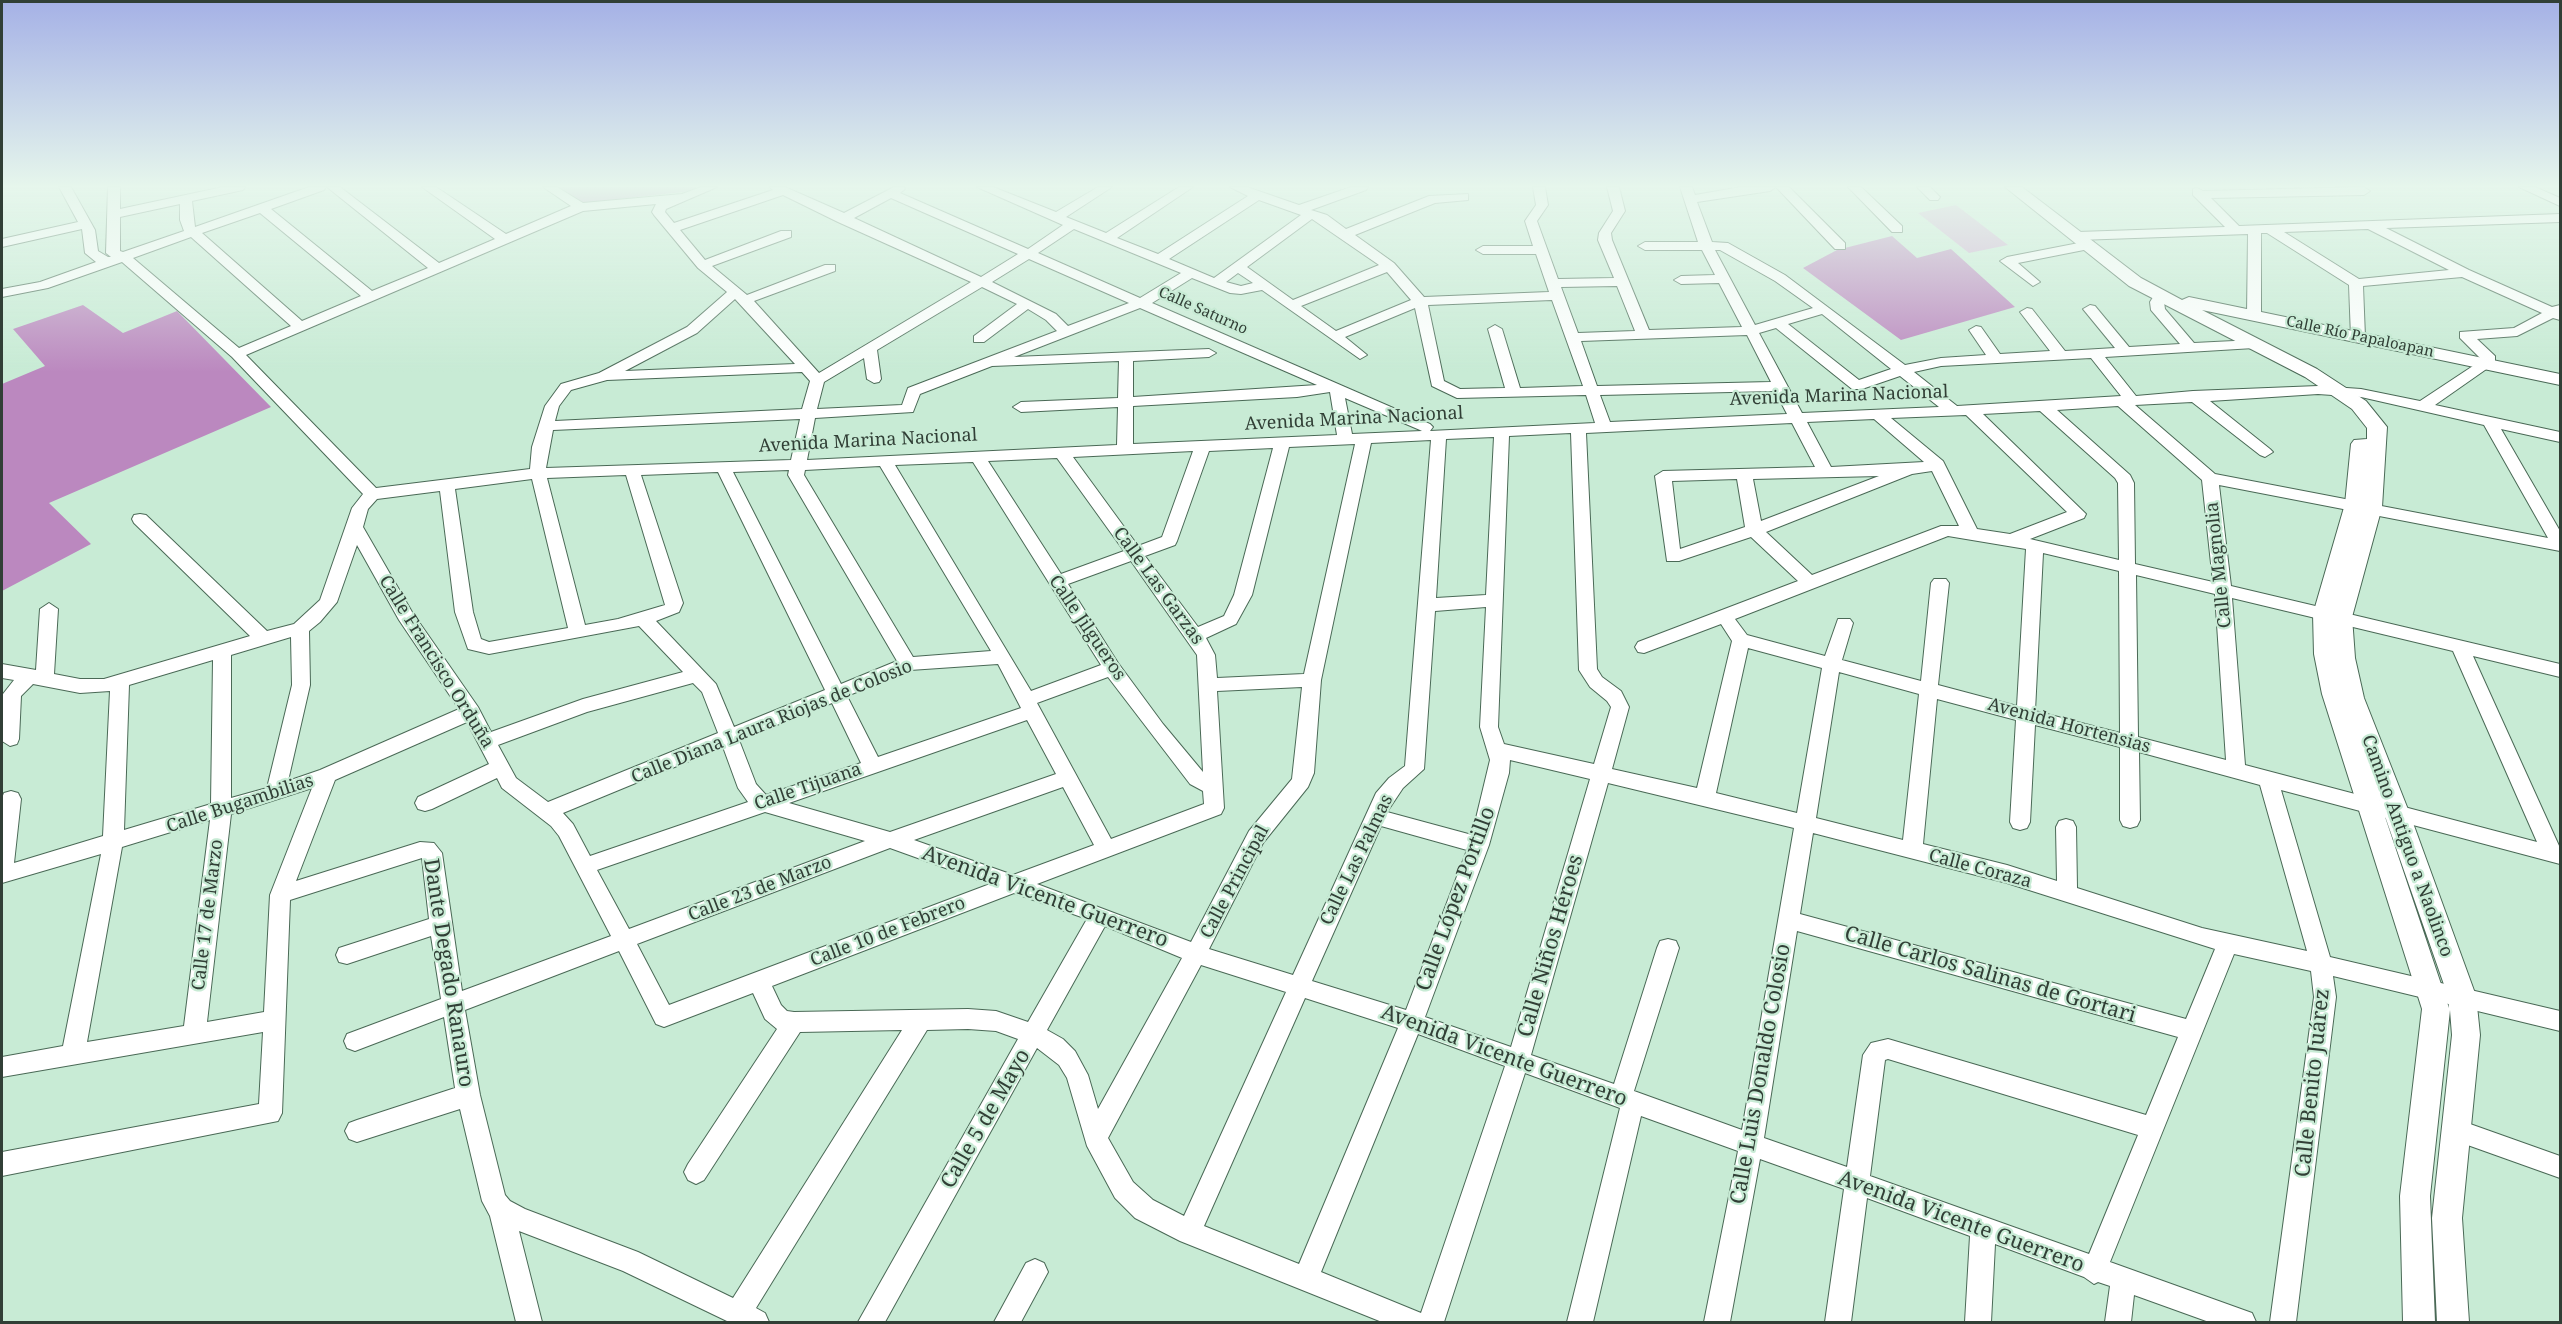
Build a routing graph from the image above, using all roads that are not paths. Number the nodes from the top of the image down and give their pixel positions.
1 (91, 249) edge
2 (113, 249) edge
3 (149, 249) edge
4 (211, 249) edge
5 (312, 249) edge
6 (414, 249) edge
7 (481, 249) edge
8 (690, 249) edge
9 (746, 249) edge
10 (909, 249) edge
11 (1021, 249) edge
12 (1036, 249) edge
13 (1135, 249) edge
14 (1173, 249) edge
15 (1261, 249) edge
16 (1364, 249) edge
17 (1609, 249) edge
18 (1708, 249) edge
19 (1728, 249) edge
20 (2052, 249) edge
21 (2094, 249) edge
22 (2255, 249) edge
23 (2302, 249) edge
24 (2417, 249) edge
25 (1483, 250) dead end
26 (1540, 250) joint
27 (1030, 253) junction
28 (124, 258) junction
29 (1160, 259) junction
30 (106, 262) junction
31 (703, 265) junction
32 (1389, 266) junction
33 (438, 267) junction
34 (1239, 267) junction
35 (830, 268) dead end
36 (1191, 273) junction
37 (2464, 273) junction
38 (1724, 279) junction
39 (1681, 280) dead end
40 (981, 281) junction
41 (1622, 282) junction
42 (2033, 282) dead end
43 (1216, 283) junction
44 (2356, 283) junction
45 (1265, 285) junction
46 (1554, 289) junction
47 (2, 293) edge
48 (740, 295) junction
49 (370, 296) junction
50 (2160, 297) junction
51 (1420, 301) junction
52 (1143, 302) junction
53 (1027, 303) junction
54 (1291, 305) junction
55 (1824, 309) junction
56 (2090, 309) dead end
57 (2027, 312) dead end
58 (2558, 312) edge
59 (2254, 315) junction
60 (1778, 323) junction
61 (300, 327) junction
62 (1495, 329) dead end
63 (1976, 330) dead end
64 (1065, 331) junction
65 (1750, 331) junction
66 (1644, 335) junction
67 (1335, 336) junction
68 (1573, 337) junction
69 (2358, 337) junction
70 (980, 339) dead end
71 (2254, 344) junction
72 (2191, 348) junction
73 (870, 349) junction
74 (2124, 350) junction
75 (2094, 351) junction
76 (1209, 353) dead end
77 (2059, 353) junction
78 (237, 354) junction
79 (1360, 355) dead end
80 (1126, 357) junction
81 (1995, 357) junction
82 (987, 362) junction
83 (2488, 363) junction
84 (804, 368) junction
85 (1903, 370) junction
86 (604, 376) junction
87 (874, 379) dead end
88 (2560, 379) edge
89 (818, 380) junction
90 (1781, 386) junction
91 (1336, 387) junction
92 (1592, 390) junction
93 (2339, 390) junction
94 (1514, 393) junction
95 (2193, 395) junction
96 (2126, 400) junction
97 (1126, 402) junction
98 (2044, 406) junction
99 (2423, 406) junction
100 (1021, 407) dead end
101 (1962, 411) junction
102 (808, 414) junction
103 (1877, 414) junction
104 (1798, 417) junction
105 (2489, 421) junction
106 (545, 426) junction
107 (1604, 426) junction
108 (1578, 427) junction
109 (1431, 431) junction
110 (1502, 432) junction
111 (2560, 436) edge
112 (1354, 439) junction
113 (1282, 442) junction
114 (1203, 445) junction
115 (1125, 449) junction
116 (1061, 452) junction
117 (2265, 452) dead end
118 (977, 456) junction
119 (884, 460) junction
120 (797, 465) junction
121 (1937, 465) junction
122 (723, 467) junction
123 (632, 470) junction
124 (1909, 470) junction
125 (1825, 471) junction
126 (538, 473) junction
127 (1744, 474) junction
128 (2210, 478) junction
129 (447, 486) junction
130 (372, 494) junction
131 (2364, 506) junction
132 (140, 519) dead end
133 (355, 527) junction
134 (1754, 530) junction
135 (1971, 534) junction
136 (2011, 540) junction
137 (2035, 546) junction
138 (2560, 546) edge
139 (1134, 554) junction
140 (2127, 569) junction
141 (1056, 582) junction
142 (1810, 583) junction
143 (1940, 583) dead end
144 (2223, 592) junction
145 (1495, 600) junction
146 (1427, 605) junction
147 (49, 609) dead end
148 (2332, 615) junction
149 (1724, 616) junction
150 (643, 619) junction
151 (1844, 623) dead end
152 (300, 628) junction
153 (578, 633) junction
154 (1195, 636) junction
155 (265, 640) junction
156 (1741, 640) junction
157 (2460, 646) junction
158 (1644, 647) dead end
159 (222, 652) junction
160 (1003, 657) junction
161 (908, 664) junction
162 (1831, 666) junction
163 (1112, 668) junction
164 (2560, 670) edge
165 (2, 671) edge
166 (699, 675) junction
167 (37, 677) junction
168 (1312, 680) junction
169 (120, 682) junction
170 (1208, 685) junction
171 (1929, 690) junction
172 (838, 693) junction
173 (1030, 705) junction
174 (471, 712) junction
175 (2027, 715) junction
176 (729, 738) junction
177 (10, 739) dead end
178 (487, 741) junction
179 (2129, 742) junction
180 (1496, 749) junction
181 (872, 765) junction
182 (500, 768) junction
183 (2236, 770) junction
184 (1602, 774) junction
185 (327, 775) junction
186 (1068, 778) junction
187 (2268, 778) junction
188 (1213, 787) junction
189 (275, 793) junction
190 (1705, 798) junction
191 (10, 799) dead end
192 (425, 803) dead end
193 (761, 804) junction
194 (2368, 804) junction
195 (1214, 808) joint
196 (546, 811) junction
197 (221, 812) junction
198 (2397, 812) junction
199 (1376, 817) junction
200 (2130, 820) dead end
201 (2020, 822) dead end
202 (1805, 825) junction
203 (2066, 827) dead end
204 (890, 840) junction
205 (113, 843) junction
206 (1479, 845) junction
207 (1106, 849) junction
208 (1912, 851) junction
209 (2557, 855) edge
210 (585, 866) junction
211 (2, 875) edge
212 (1015, 884) junction
213 (2067, 893) junction
214 (280, 895) junction
215 (1100, 915) junction
216 (1787, 919) junction
217 (440, 924) junction
218 (622, 941) junction
219 (2228, 943) junction
220 (1668, 948) dead end
221 (1196, 954) junction
222 (347, 955) dead end
223 (2321, 964) junction
224 (759, 981) junction
225 (1298, 985) junction
226 (2432, 990) junction
227 (2462, 996) junction
228 (454, 1005) junction
229 (664, 1017) joint
230 (921, 1019) junction
231 (275, 1020) junction
232 (2560, 1021) edge
233 (794, 1022) junction
234 (1412, 1022) junction
235 (2192, 1031) junction
236 (194, 1034) junction
237 (1034, 1034) junction
238 (355, 1041) dead end
239 (73, 1055) junction
240 (1518, 1061) junction
241 (2, 1067) edge
242 (468, 1095) junction
243 (1627, 1100) junction
244 (2152, 1128) junction
245 (2456, 1130) junction
246 (357, 1131) dead end
247 (1095, 1137) junction
248 (1751, 1145) junction
249 (2, 1164) edge
250 (2560, 1167) edge
251 (696, 1172) dead end
252 (1857, 1184) junction
253 (501, 1210) junction
254 (1983, 1230) junction
255 (1189, 1232) junction
256 (2094, 1271) junction
257 (1035, 1272) dead end
258 (1305, 1280) junction
259 (2123, 1281) junction
260 (747, 1317) edge
261 (529, 1323) edge
262 (871, 1323) edge
263 (1007, 1323) edge
264 (1413, 1323) edge
265 (1431, 1323) edge
266 (1580, 1323) edge
267 (1717, 1323) edge
268 (1838, 1323) edge
269 (1978, 1323) edge
270 (2118, 1323) edge
271 (2243, 1323) edge
272 (2283, 1323) edge
273 (2418, 1323) edge
274 (2453, 1323) edge

1 - 30 street
2 - 28 street
3 - 28 street
4 - 61 street
5 - 49 street
6 - 33 street
7 - 33 street
8 - 31 street
9 - 31 street
10 - 40 street
11 - 27 street, Calle Saturno
12 - 27 street
13 - 29 street
14 - 29 street
15 - 34 street
16 - 32 street
17 - 41 street
18 - 38 street
19 - 55 street
20 - 42 street
21 - 50 main road, Camino Antiguo a Naolinco
22 - 59 street
23 - 44 street
24 - 37 street
25 - 26 street
26 - 46 street
27 - 40 street
27 - 52 street, Calle Saturno
28 - 30 street
28 - 78 street
29 - 36 street
30 - 47 street
31 - 48 street
32 - 51 street
32 - 54 street
33 - 49 street
34 - 43 street
34 - 45 street
35 - 48 street
36 - 43 street
36 - 52 street
37 - 44 street
37 - 58 street
38 - 39 street
38 - 65 street
40 - 53 street
40 - 73 street
41 - 46 street
41 - 66 street
43 - 45 street
44 - 69 street
45 - 54 street
46 - 51 street
46 - 68 street
48 - 84 street
48 - 86 street
49 - 61 street
50 - 59 main road, Calle Río Papaloapan
50 - 71 main road, Camino Antiguo a Naolinco
50 - 72 street
51 - 67 street
51 - 94 street
52 - 64 street
52 - 91 street, Calle Saturno
53 - 64 street
53 - 70 street
54 - 67 street
55 - 60 street
55 - 85 street
56 - 74 street
57 - 77 street
58 - 83 street
59 - 69 main road, Calle Río Papaloapan
60 - 65 street
60 - 85 street
61 - 78 street
62 - 94 street
63 - 81 street
64 - 82 street
65 - 66 street
65 - 90 street
66 - 68 street
67 - 79 street
68 - 92 street
69 - 83 main road, Calle Río Papaloapan
71 - 72 street
71 - 93 main road, Camino Antiguo a Naolinco
72 - 74 street
73 - 87 street
73 - 89 street
74 - 75 street
75 - 77 street
75 - 96 street, Calle Magnolia
76 - 80 street
77 - 81 street
78 - 130 street
80 - 82 street
80 - 97 street
81 - 85 street
82 - 102 street
83 - 88 main road, Calle Río Papaloapan
83 - 99 street
84 - 86 street
84 - 89 street
85 - 101 street
86 - 106 street
89 - 102 street
90 - 92 street
90 - 104 street
91 - 97 street
91 - 109 street, Calle Saturno
91 - 112 street
92 - 94 street
92 - 107 street
93 - 95 street, Avenida Marina Nacional
93 - 99 street, Avenida Marina Nacional
93 - 131 main road, Camino Antiguo a Naolinco
95 - 96 street, Avenida Marina Nacional
95 - 117 street
96 - 98 street, Avenida Marina Nacional
96 - 128 street, Calle Magnolia
97 - 100 street
97 - 115 street
98 - 101 street, Avenida Marina Nacional
98 - 140 street
99 - 105 street, Avenida Marina Nacional
101 - 103 street, Avenida Marina Nacional
101 - 136 street
102 - 106 street
102 - 120 street
103 - 104 street, Avenida Marina Nacional
103 - 121 street
104 - 107 street, Avenida Marina Nacional
104 - 125 street
105 - 111 street, Avenida Marina Nacional
105 - 138 street
106 - 126 street
107 - 108 street, Avenida Marina Nacional
108 - 110 street, Avenida Marina Nacional
108 - 184 street, Calle Niños Héroes
109 - 110 street, Avenida Marina Nacional
109 - 112 street, Avenida Marina Nacional
109 - 146 street, Calle Las Palmas
110 - 145 street, Calle López Portillo
112 - 113 street, Avenida Marina Nacional
112 - 168 street, Calle Principal
113 - 114 street, Avenida Marina Nacional
113 - 154 street
114 - 115 street, Avenida Marina Nacional
114 - 139 street
115 - 116 street, Avenida Marina Nacional
116 - 118 street, Avenida Marina Nacional
116 - 139 street, Calle Las Garzas
118 - 119 street, Avenida Marina Nacional
118 - 141 street, Calle Jilgueros
119 - 120 street, Avenida Marina Nacional
119 - 160 street
120 - 122 street, Avenida Marina Nacional
120 - 161 street
121 - 124 street
121 - 135 street
122 - 123 street, Avenida Marina Nacional
122 - 172 street
123 - 126 street, Avenida Marina Nacional
123 - 150 street
124 - 125 street
124 - 134 street
125 - 127 street
126 - 129 street, Avenida Marina Nacional
126 - 153 street
127 - 134 street
127 - 134 street
128 - 131 street
128 - 144 street, Calle Magnolia
129 - 130 street, Avenida Marina Nacional
129 - 153 street
130 - 133 street
131 - 138 street
131 - 148 main road, Camino Antiguo a Naolinco
132 - 155 street
133 - 152 street
133 - 174 street, Calle Francisco Orduña
134 - 142 street
135 - 136 street
135 - 142 street
136 - 137 street
137 - 140 street
137 - 175 street
139 - 141 street
139 - 154 street, Calle Las Garzas
140 - 144 street
140 - 179 street
141 - 163 street, Calle Jilgueros
142 - 149 street
143 - 171 street
144 - 148 street
144 - 183 street, Calle Magnolia
145 - 146 street
145 - 180 street, Calle López Portillo
146 - 199 street, Calle Las Palmas
147 - 167 street
148 - 157 street
148 - 194 main road, Camino Antiguo a Naolinco
148 - 198 main road, Camino Antiguo a Naolinco
149 - 156 street
149 - 158 street
150 - 153 street
150 - 166 street
151 - 162 street, Calle Luis Donaldo Colosio
152 - 155 street
152 - 189 street
154 - 170 street, Calle Las Garzas
155 - 159 street
156 - 162 street, Avenida Hortensias
156 - 190 street
157 - 164 street
157 - 209 street
159 - 169 street
159 - 197 street, Calle 17 de Marzo
160 - 161 street, Calle Diana Laura Riojas de Colosio
160 - 173 street
161 - 172 street, Calle Diana Laura Riojas de Colosio
162 - 171 street, Avenida Hortensias
162 - 202 street, Calle Luis Donaldo Colosio
163 - 173 street, Calle Tijuana
163 - 188 street, Calle Jilgueros
165 - 167 street
166 - 176 street
166 - 178 street
167 - 169 street
167 - 177 street
168 - 170 street
168 - 221 street, Calle Principal
169 - 205 street
170 - 188 street, Calle Las Garzas
171 - 175 street, Avenida Hortensias
171 - 208 street
172 - 176 street, Calle Diana Laura Riojas de Colosio
172 - 181 street
173 - 181 street, Calle Tijuana
173 - 186 street
174 - 178 street, Calle Francisco Orduña
174 - 185 street, Calle Bugambilias
175 - 179 street, Avenida Hortensias
175 - 201 street
176 - 193 street
176 - 196 street, Calle Diana Laura Riojas de Colosio
178 - 182 street, Calle Francisco Orduña
179 - 183 street, Avenida Hortensias
179 - 200 street
180 - 184 street, Calle Coraza
180 - 206 street, Calle López Portillo
181 - 193 street, Calle Tijuana
182 - 192 street
182 - 196 street, Calle Francisco Orduña
183 - 187 street, Avenida Hortensias
184 - 190 street, Calle Coraza
184 - 240 street, Calle Niños Héroes
185 - 189 street, Calle Bugambilias
185 - 214 street
186 - 204 street, Calle 23 de Marzo
186 - 207 street
187 - 194 street, Avenida Hortensias
187 - 223 street, Calle Benito Juárez
188 - 195 street, Calle Las Garzas
189 - 197 street, Calle Bugambilias
190 - 202 street, Calle Coraza
191 - 211 street
193 - 204 street, Avenida Vicente Guerrero
193 - 210 street, Calle Tijuana
194 - 198 street, Avenida Hortensias
194 - 226 main road, Camino Antiguo a Naolinco
195 - 207 street, Calle 10 de Febrero
196 - 210 street, Calle Francisco Orduña
197 - 205 street, Calle Bugambilias
197 - 236 street, Calle 17 de Marzo
198 - 209 street, Avenida Hortensias
198 - 227 main road, Camino Antiguo a Naolinco
199 - 206 street
199 - 225 street, Calle Las Palmas
202 - 208 street, Calle Coraza
202 - 216 street, Calle Luis Donaldo Colosio
203 - 213 street
204 - 212 street, Avenida Vicente Guerrero
204 - 218 street, Calle 23 de Marzo
205 - 211 street, Calle Bugambilias
205 - 239 street
206 - 234 street, Calle López Portillo
207 - 212 street, Calle 10 de Febrero
208 - 213 street, Calle Coraza
210 - 218 street, Calle Francisco Orduña
212 - 215 street, Avenida Vicente Guerrero
212 - 224 street, Calle 10 de Febrero
213 - 219 street, Calle Coraza
214 - 217 street, Dante Degado Ranauro
214 - 231 street
215 - 221 street, Avenida Vicente Guerrero
215 - 237 street, Calle 5 de Mayo
216 - 235 street, Calle Carlos Salinas de Gortari
216 - 248 street, Calle Luis Donaldo Colosio
217 - 222 street
217 - 228 street, Dante Degado Ranauro
218 - 228 street, Calle 23 de Marzo
218 - 229 street, Calle Francisco Orduña
219 - 223 street, Calle Coraza
219 - 235 street
220 - 243 street
221 - 225 street, Avenida Vicente Guerrero
221 - 247 street, Calle Principal
223 - 226 street, Calle Coraza
223 - 272 street, Calle Benito Juárez
224 - 229 street, Calle 10 de Febrero
224 - 233 street
225 - 234 street, Avenida Vicente Guerrero
225 - 255 street, Calle Las Palmas
226 - 227 street, Calle Coraza
226 - 273 main road, Camino Antiguo a Naolinco
227 - 232 street, Calle Coraza
227 - 245 main road, Camino Antiguo a Naolinco
228 - 238 street, Calle 23 de Marzo
228 - 242 street, Dante Degado Ranauro
230 - 233 street
230 - 237 street
230 - 260 street
231 - 236 street
231 - 249 street
233 - 251 street
234 - 240 street, Avenida Vicente Guerrero
234 - 258 street, Calle López Portillo
235 - 244 street
236 - 239 street
237 - 247 street
237 - 262 street, Calle 5 de Mayo
239 - 241 street
240 - 243 street, Avenida Vicente Guerrero
240 - 265 street, Calle Niños Héroes
242 - 246 street
242 - 253 street, Dante Degado Ranauro
243 - 248 street, Avenida Vicente Guerrero
243 - 266 street
244 - 252 street
244 - 256 street
245 - 250 street
245 - 274 main road, Camino Antiguo a Naolinco
247 - 255 street
248 - 252 street, Avenida Vicente Guerrero
248 - 267 street, Calle Luis Donaldo Colosio
252 - 254 street, Avenida Vicente Guerrero
252 - 268 street
253 - 260 street
253 - 261 street
254 - 256 street, Avenida Vicente Guerrero
254 - 269 street
255 - 258 street
256 - 259 street, Avenida Vicente Guerrero
257 - 263 street
258 - 264 street
259 - 270 street
259 - 271 street, Avenida Vicente Guerrero

